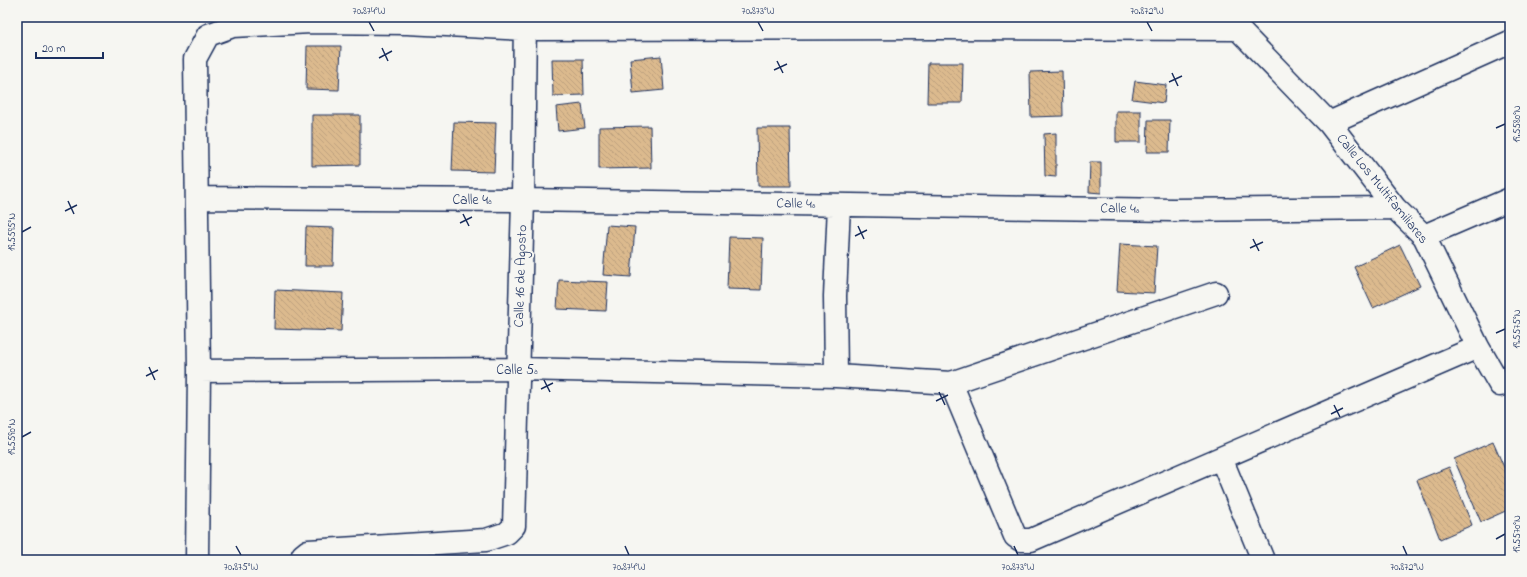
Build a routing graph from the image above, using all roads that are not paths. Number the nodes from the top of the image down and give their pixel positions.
1 (525, 23) edge
2 (1233, 23) edge
3 (1510, 42) edge
4 (1329, 123) junction
5 (197, 198) junction
6 (1510, 199) edge
7 (523, 200) junction
8 (839, 205) junction
9 (1395, 208) junction
10 (1424, 236) junction
11 (1216, 293) dead end
12 (1478, 347) junction
13 (518, 369) junction
14 (199, 371) junction
15 (836, 376) junction
16 (951, 382) junction
17 (1505, 383) edge
18 (1221, 458) junction
19 (197, 560) edge
20 (302, 560) edge
21 (1263, 560) edge

1 - 2 street
1 - 5 street
1 - 7 street, Calle 16 de Agosto
2 - 4 street, Calle Los Multifamiliares
3 - 4 street
4 - 9 street, Calle Los Multifamiliares
5 - 7 street, Calle 4ª
5 - 14 street
6 - 10 street
7 - 8 street, Calle 4ª
7 - 13 street, Calle 16 de Agosto
8 - 9 street, Calle 4ª
8 - 15 street
9 - 10 street, Calle Los Multifamiliares
10 - 12 street, Calle Los Multifamiliares
11 - 16 street
12 - 17 street, Calle Los Multifamiliares
12 - 18 street
13 - 14 street, Calle 5ª
13 - 15 street, Calle 5ª
13 - 20 street, Calle 16 de Agosto
14 - 19 street
15 - 16 street, Calle 5ª
16 - 18 street
18 - 21 street

